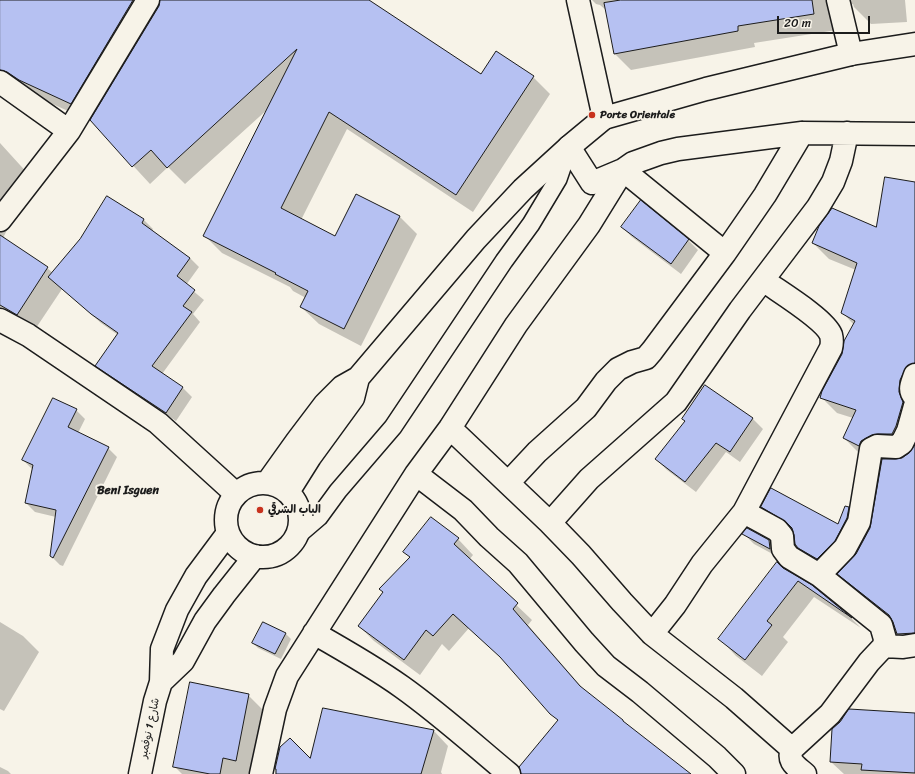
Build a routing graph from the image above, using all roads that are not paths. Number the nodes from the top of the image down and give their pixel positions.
1 (148, 0) edge
2 (578, 0) edge
3 (838, 0) edge
4 (915, 44) edge
5 (851, 54) junction
6 (0, 82) edge
7 (604, 118) junction
8 (69, 131) junction
9 (802, 133) junction
10 (847, 133) junction
11 (915, 134) edge
12 (569, 147) junction
13 (623, 170) junction
14 (0, 220) edge
15 (725, 253) junction
16 (763, 280) junction
17 (0, 320) edge
18 (915, 375) edge
19 (358, 378) junction
20 (915, 397) edge
21 (915, 406) edge
22 (450, 428) junction
23 (416, 474) junction
24 (267, 483) junction
25 (508, 483) junction
26 (288, 492) junction
27 (236, 494) junction
28 (744, 512) junction
29 (550, 523) junction
30 (228, 533) junction
31 (298, 534) junction
32 (255, 556) junction
33 (819, 575) junction
34 (314, 633) junction
35 (652, 634) junction
36 (915, 645) edge
37 (884, 646) junction
38 (161, 682) junction
39 (792, 749) junction
40 (503, 772) edge
41 (140, 774) edge
42 (261, 774) edge
43 (734, 774) edge
44 (805, 774) edge

1 - 8 street
2 - 7 street
3 - 5 street
4 - 5 street
5 - 7 street
6 - 8 street
7 - 12 street
8 - 14 street
9 - 10 street
9 - 13 street
9 - 15 street
10 - 11 street
10 - 16 street
12 - 13 street
12 - 19 street
12 - 31 lane
13 - 15 street
13 - 22 street
15 - 25 street
16 - 28 street
16 - 29 street
17 - 27 street
18 - 20 street
19 - 24 street
19 - 26 street
21 - 33 street
22 - 23 street
22 - 25 street
23 - 34 street
23 - 43 street
24 - 26 street
24 - 27 street
25 - 29 street
26 - 31 street
27 - 30 street
28 - 33 street
28 - 35 street
29 - 35 street
30 - 32 street
30 - 38 street
31 - 32 street
32 - 38 street
33 - 37 street
34 - 40 street
34 - 42 street
35 - 39 street
36 - 37 street
37 - 39 street
38 - 41 street, شارع 1 نوفمبر
39 - 44 street

